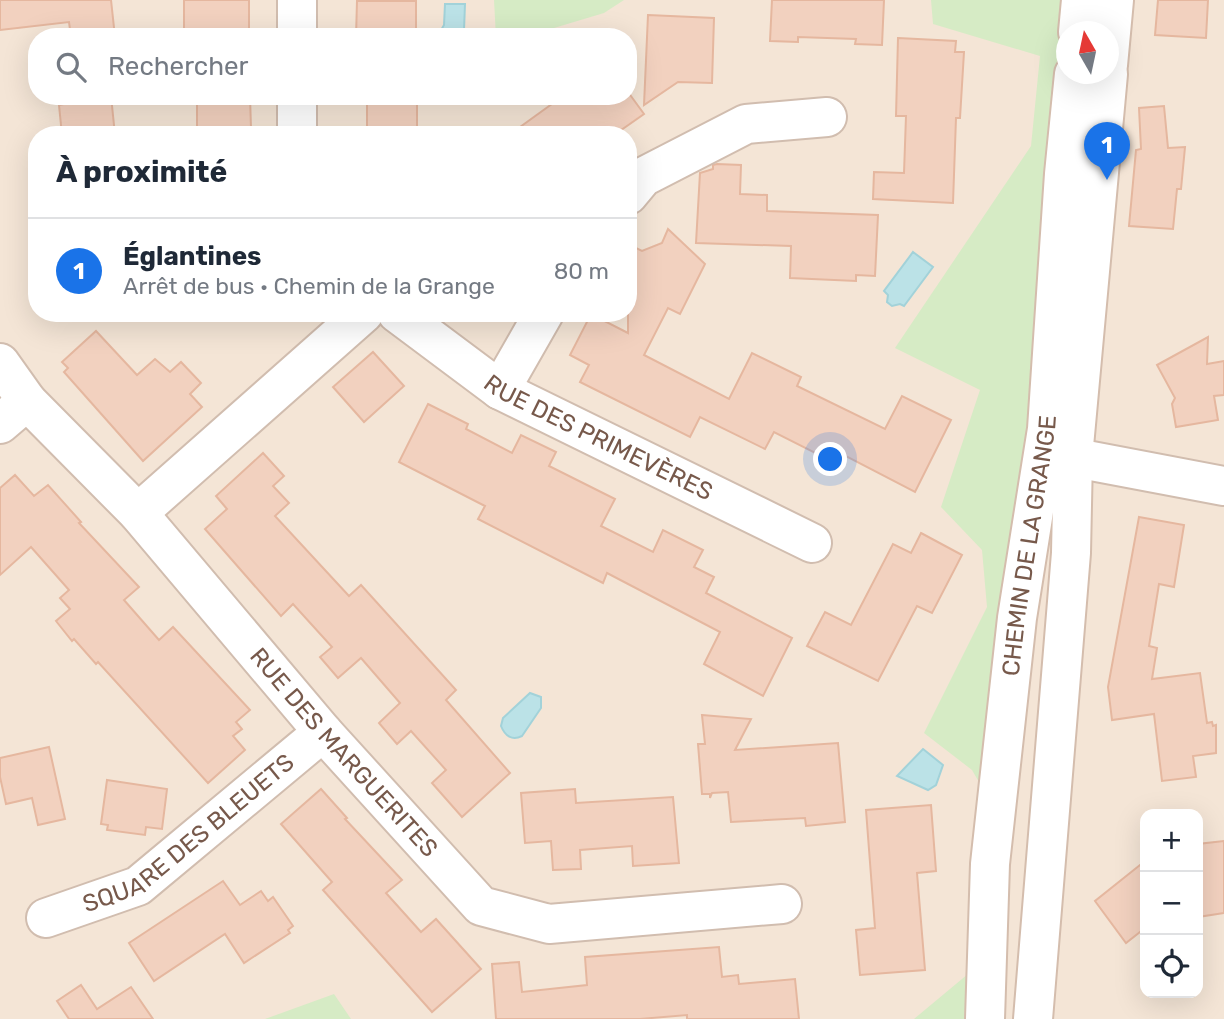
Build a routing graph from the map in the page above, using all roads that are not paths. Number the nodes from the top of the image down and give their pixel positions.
1 (297, 0) edge
2 (1081, 0) edge
3 (1114, 0) edge
4 (1079, 21) edge
5 (1112, 21) edge
6 (297, 28) edge
7 (1074, 84) edge
8 (1107, 84) edge
9 (297, 105) edge
10 (827, 117) dead end
11 (297, 126) edge
12 (637, 184) edge
13 (354, 322) edge
14 (409, 322) edge
15 (539, 322) edge
16 (0, 363) edge
17 (500, 390) junction
18 (14, 412) edge
19 (1058, 455) junction
20 (1224, 486) edge
21 (138, 513) junction
22 (812, 543) dead end
23 (323, 732) junction
24 (782, 904) dead end
25 (46, 918) dead end
26 (985, 1019) edge
27 (1033, 1019) edge

1 - 6 street
2 - 4 street
3 - 5 street
7 - 19 street, CHEMIN DE LA GRANGE
8 - 19 street, CHEMIN DE LA GRANGE
9 - 11 street
10 - 12 street
13 - 21 street
14 - 17 street, RUE DES PRIMEVÈRES
15 - 17 street
16 - 18 street, RUE DES MARGUERITES
17 - 22 street, RUE DES PRIMEVÈRES
18 - 21 street, RUE DES MARGUERITES
19 - 20 street
19 - 26 street, CHEMIN DE LA GRANGE
19 - 27 street, CHEMIN DE LA GRANGE
21 - 23 street, RUE DES MARGUERITES
23 - 24 street, RUE DES MARGUERITES
23 - 25 street, SQUARE DES BLEUETS

